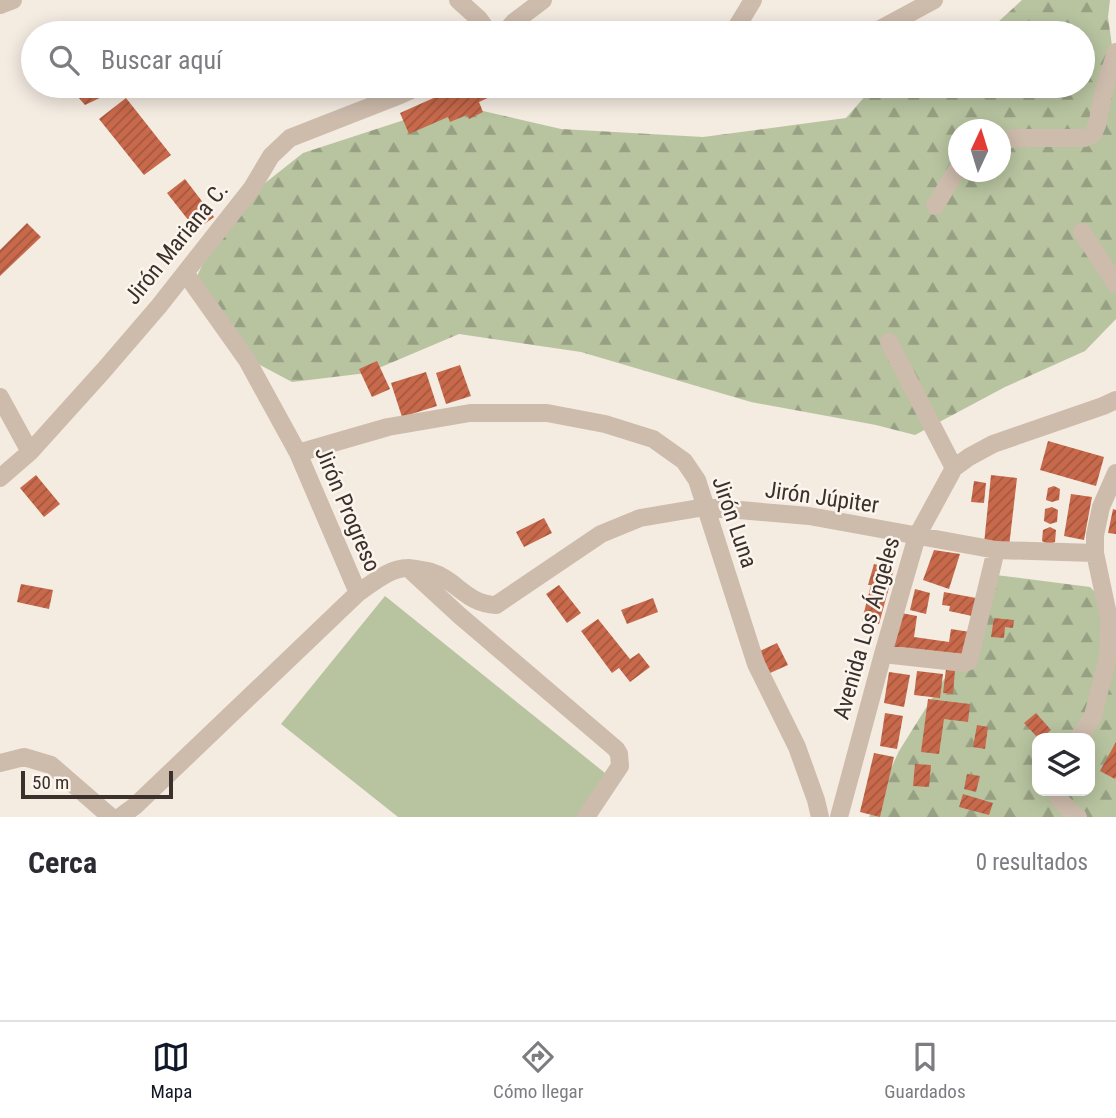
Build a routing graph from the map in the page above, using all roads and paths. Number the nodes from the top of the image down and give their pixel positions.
1 (13, 0) edge
2 (458, 0) edge
3 (543, 0) edge
4 (752, 0) edge
5 (934, 0) edge
6 (0, 5) edge
7 (480, 21) edge
8 (514, 21) edge
9 (740, 21) edge
10 (893, 21) edge
11 (1116, 52) edge
12 (392, 98) edge
13 (1011, 139) edge
14 (950, 182) edge
15 (935, 206) dead end
16 (1082, 232) dead end
17 (186, 274) junction
18 (1116, 284) edge
19 (889, 342) dead end
20 (0, 397) edge
21 (1116, 400) edge
22 (30, 452) junction
23 (299, 453) junction
24 (954, 468) junction
25 (1116, 473) edge
26 (0, 478) edge
27 (705, 507) junction
28 (917, 536) junction
29 (996, 550) junction
30 (1095, 553) junction
31 (408, 568) junction
32 (358, 593) junction
33 (883, 654) junction
34 (1082, 733) edge
35 (0, 763) edge
36 (1059, 796) edge
37 (111, 817) edge
38 (120, 817) edge
39 (586, 817) edge
40 (820, 817) edge
41 (839, 817) edge
42 (1078, 817) edge

1 - 6 street
2 - 7 street
3 - 8 street
4 - 9 street
5 - 10 street
11 - 13 street
12 - 17 street, Jirón Mariana C.
14 - 15 street
16 - 18 street
17 - 22 street, Jirón Mariana C.
17 - 23 street, Jirón Progreso
19 - 24 street
20 - 22 street
21 - 24 street, Avenida Los Ángeles
22 - 26 street, Jirón Mariana C.
23 - 27 street, Jirón Luna
23 - 32 street, Jirón Progreso
24 - 28 street, Avenida Los Ángeles
25 - 30 street
27 - 28 street, Jirón Júpiter
27 - 31 street, Jirón Júpiter
27 - 40 street, Jirón Luna
28 - 29 street, Jirón Júpiter
28 - 33 street, Avenida Los Ángeles
29 - 30 street, Jirón Júpiter
29 - 33 street
30 - 34 street
31 - 32 street, Jirón Progreso
31 - 39 street, Jirón Progreso
32 - 38 street
33 - 41 street, Avenida Los Ángeles
35 - 37 street
36 - 42 street

